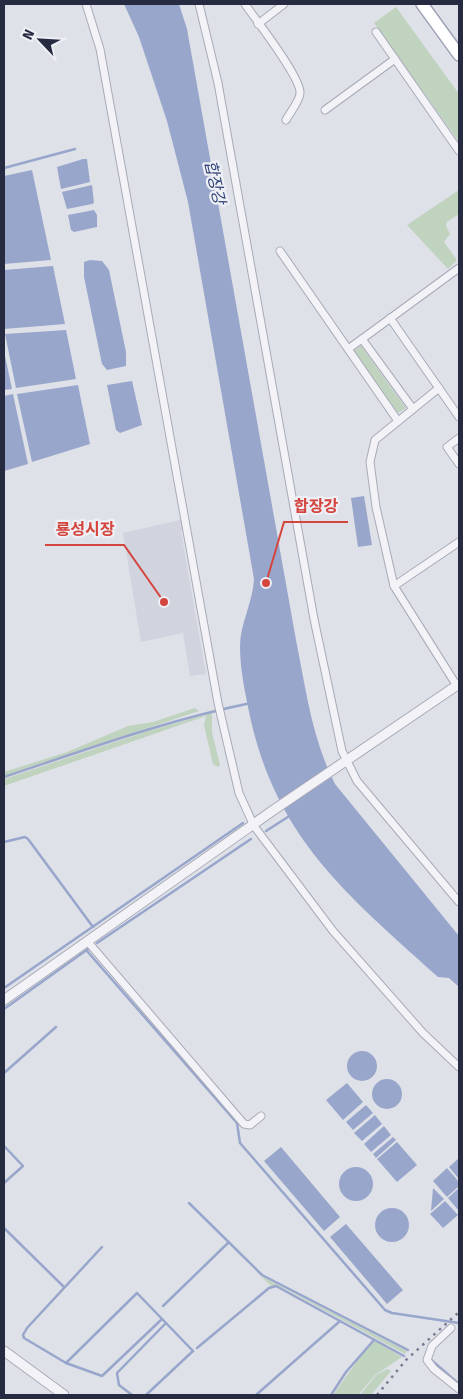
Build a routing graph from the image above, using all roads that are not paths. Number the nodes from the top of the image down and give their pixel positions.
1 (86, 4) edge
2 (199, 4) edge
3 (245, 4) edge
4 (284, 4) edge
5 (422, 4) edge
6 (258, 24) junction
7 (376, 32) dead end
8 (459, 55) edge
9 (395, 59) junction
10 (325, 110) dead end
11 (286, 120) dead end
12 (459, 151) edge
13 (280, 251) dead end
14 (459, 268) edge
15 (390, 318) junction
16 (362, 339) junction
17 (348, 348) junction
18 (439, 388) junction
19 (413, 409) junction
20 (459, 417) edge
21 (398, 421) junction
22 (459, 438) edge
23 (459, 464) edge
24 (459, 542) edge
25 (394, 586) junction
26 (458, 685) edge
27 (343, 764) junction
28 (254, 826) junction
29 (459, 902) edge
30 (88, 942) junction
31 (4, 1000) edge
32 (459, 1067) edge
33 (261, 1116) dead end
34 (451, 1328) dead end
35 (4, 1351) edge
36 (459, 1389) edge
37 (64, 1395) edge

1 - 28 street
2 - 27 street
3 - 6 street
4 - 6 street
5 - 8 main road
6 - 11 street
7 - 9 street
9 - 10 street
9 - 12 street
13 - 17 street
14 - 15 street
15 - 16 street
15 - 18 street
16 - 17 street
16 - 19 street
17 - 21 street
18 - 19 street
18 - 20 street
19 - 21 street
21 - 25 street
22 - 23 street
24 - 25 street
25 - 26 street
26 - 27 street
27 - 28 street
27 - 29 street
28 - 30 street
28 - 32 street
30 - 31 street
30 - 33 street
34 - 36 street
35 - 37 street

